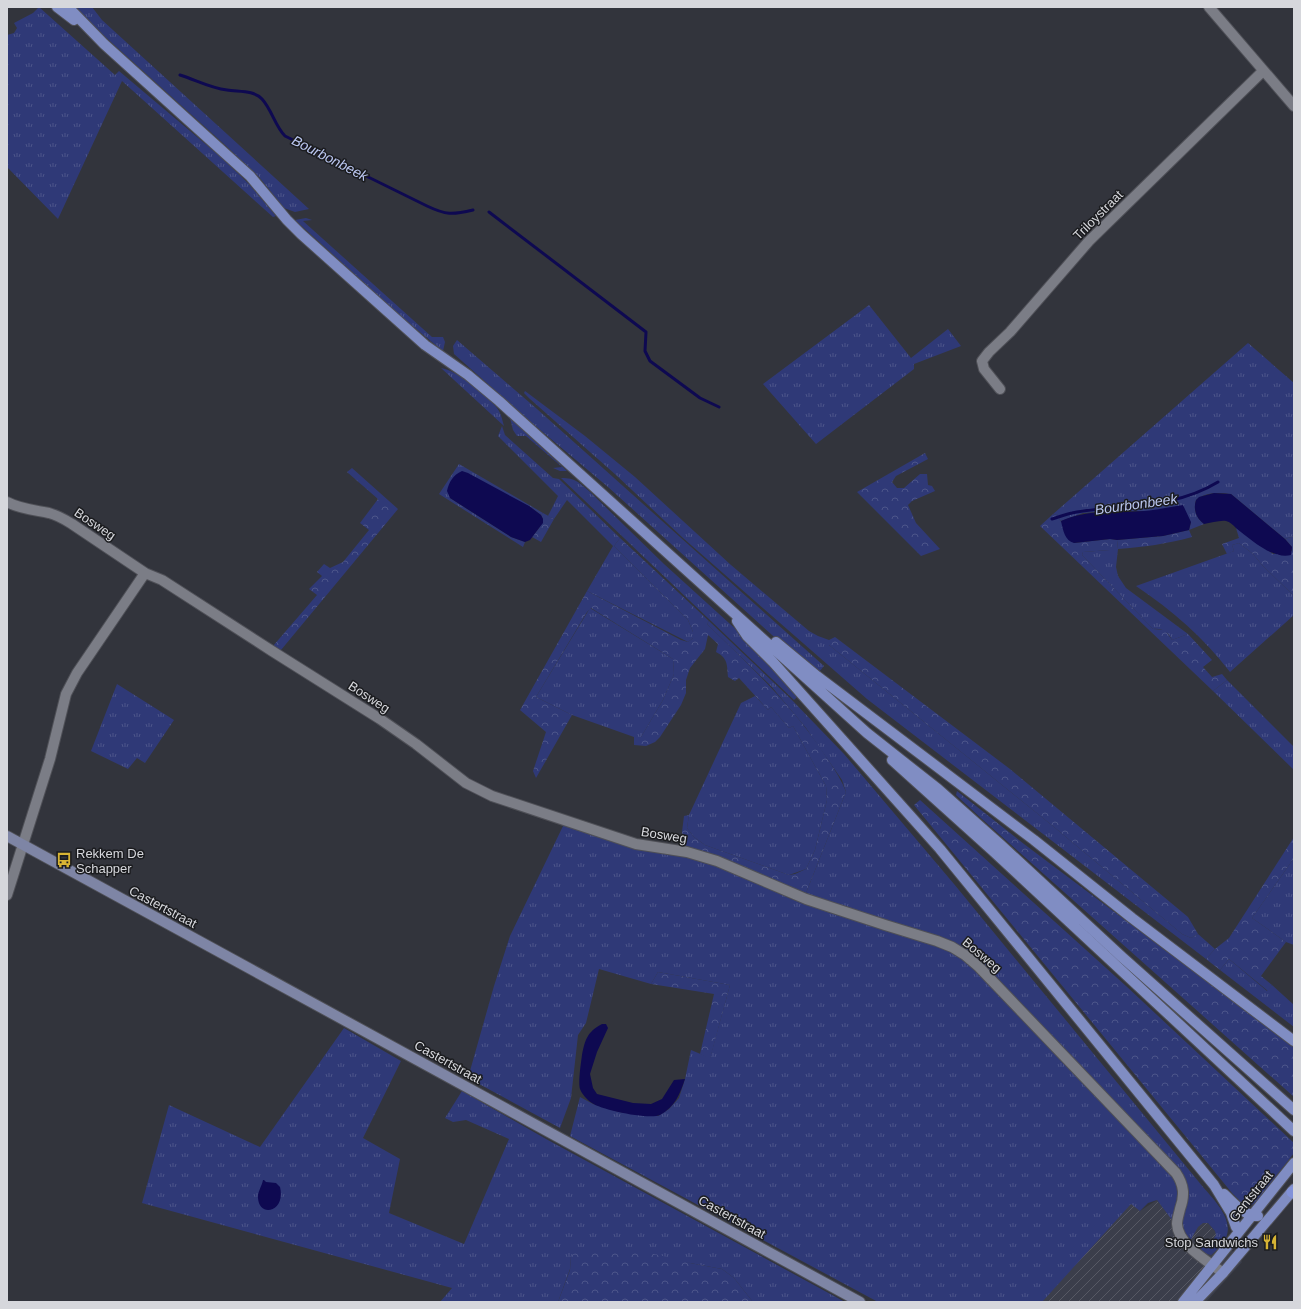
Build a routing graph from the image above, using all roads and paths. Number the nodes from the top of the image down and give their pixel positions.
1 (57, 7) edge
2 (68, 7) edge
3 (1209, 7) edge
4 (104, 44) junction
5 (1263, 71) junction
6 (1294, 106) edge
7 (1000, 389) dead end
8 (7, 502) edge
9 (145, 573) junction
10 (728, 608) junction
11 (867, 733) junction
12 (7, 836) edge
13 (23, 845) junction
14 (7, 894) edge
15 (1294, 1041) edge
16 (1294, 1110) edge
17 (1294, 1131) edge
18 (1294, 1163) edge
19 (1290, 1174) edge
20 (1214, 1184) junction
21 (1293, 1191) edge
22 (1274, 1212) junction
23 (1253, 1216) junction
24 (1240, 1230) junction
25 (1213, 1265) junction
26 (1223, 1273) junction
27 (860, 1302) edge
28 (1183, 1302) edge
29 (1195, 1302) edge

1 - 4 main road
2 - 4 main road
3 - 5 street
4 - 10 main road
5 - 6 street
5 - 7 street, Triloystraat
8 - 9 street, Bosweg
9 - 13 street
9 - 25 street, Bosweg
10 - 11 main road
10 - 15 main road
10 - 20 main road
11 - 16 main road
11 - 17 main road
12 - 13 main road, Castertstraat
13 - 14 street
13 - 27 main road, Castertstraat
18 - 19 main road, Gentstraat
19 - 21 main road
19 - 23 main road, Gentstraat
20 - 23 main road
20 - 24 main road
21 - 22 main road
22 - 23 main road
22 - 26 main road
23 - 24 main road, Gentstraat
24 - 25 main road, Gentstraat
25 - 26 street, Bosweg
25 - 28 main road, Gentstraat
26 - 29 main road

